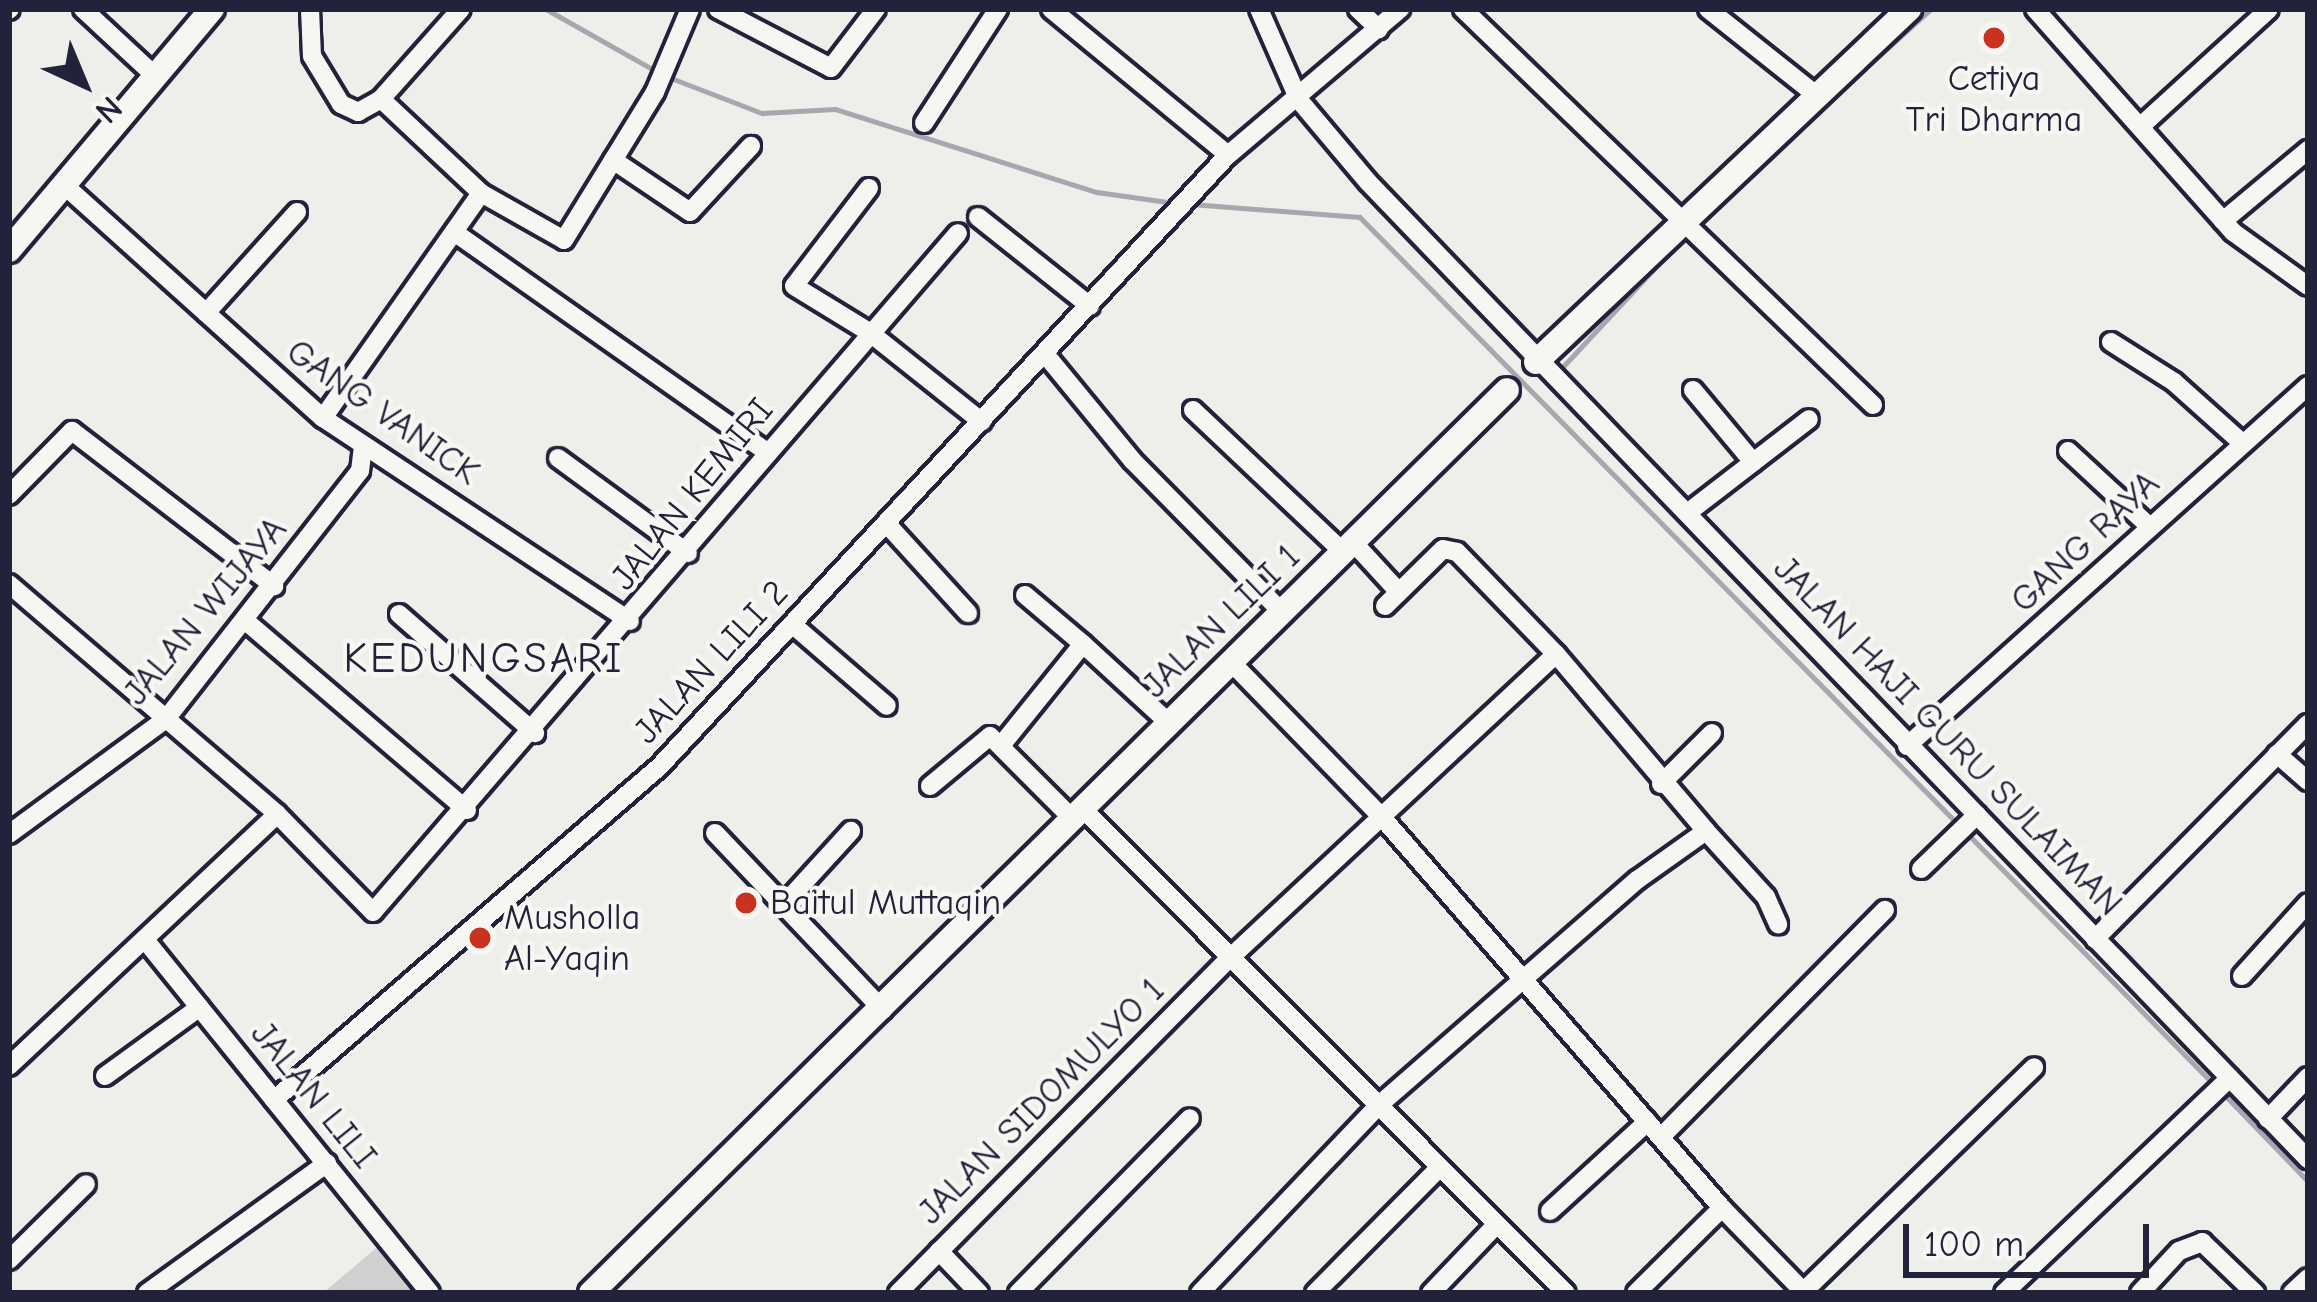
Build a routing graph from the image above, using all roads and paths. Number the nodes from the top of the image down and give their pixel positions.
1 (83, 9) edge
2 (212, 9) edge
3 (310, 9) edge
4 (461, 9) edge
5 (690, 9) edge
6 (718, 9) edge
7 (876, 9) edge
8 (998, 9) edge
9 (1051, 9) edge
10 (1259, 9) edge
11 (1358, 9) edge
12 (1400, 9) edge
13 (1463, 9) edge
14 (1708, 9) edge
15 (1909, 9) edge
16 (2036, 9) edge
17 (2269, 9) edge
18 (1379, 29) junction
19 (154, 75) junction
20 (1815, 94) junction
21 (381, 99) junction
22 (1298, 100) junction
23 (924, 123) dead end
24 (2140, 126) junction
25 (751, 146) dead end
26 (2308, 151) edge
27 (1228, 155) junction
28 (613, 160) junction
29 (63, 184) junction
30 (869, 188) dead end
31 (482, 193) junction
32 (297, 212) dead end
33 (978, 217) dead end
34 (2223, 220) junction
35 (454, 232) junction
36 (958, 233) dead end
37 (1687, 233) junction
38 (9, 250) edge
39 (2308, 286) edge
40 (1090, 306) junction
41 (206, 313) junction
42 (869, 332) junction
43 (2111, 342) dead end
44 (1045, 354) junction
45 (1544, 362) junction
46 (2308, 386) edge
47 (1507, 390) joint
48 (1693, 390) dead end
49 (1873, 405) dead end
50 (1192, 410) dead end
51 (323, 418) junction
52 (1809, 419) dead end
53 (982, 422) junction
54 (2242, 442) junction
55 (363, 448) junction
56 (2068, 451) dead end
57 (768, 453) junction
58 (558, 458) dead end
59 (1753, 462) junction
60 (9, 495) edge
61 (1690, 511) junction
62 (886, 523) junction
63 (2149, 526) junction
64 (1348, 547) junction
65 (688, 553) junction
66 (9, 584) edge
67 (274, 586) junction
68 (1025, 595) dead end
69 (1282, 612) junction
70 (968, 613) dead end
71 (399, 614) dead end
72 (630, 621) junction
73 (248, 623) junction
74 (792, 624) junction
75 (1083, 644) junction
76 (1556, 654) junction
77 (1232, 662) junction
78 (887, 706) dead end
79 (166, 719) junction
80 (1169, 723) junction
81 (2308, 724) edge
82 (535, 733) junction
83 (1712, 733) dead end
84 (1004, 743) junction
85 (1907, 746) junction
86 (2277, 754) junction
87 (2308, 781) edge
88 (1661, 784) junction
89 (930, 786) dead end
90 (467, 810) junction
91 (1077, 813) junction
92 (277, 814) junction
93 (1380, 815) junction
94 (1977, 815) junction
95 (12, 827) edge
96 (851, 831) dead end
97 (1706, 831) junction
98 (715, 833) dead end
99 (1921, 869) dead end
100 (787, 901) junction
101 (1886, 910) dead end
102 (2305, 911) edge
103 (1778, 924) dead end
104 (2095, 939) junction
105 (146, 941) junction
106 (1231, 957) junction
107 (2242, 976) dead end
108 (1521, 983) junction
109 (200, 1007) junction
110 (883, 1010) junction
111 (9, 1066) edge
112 (2034, 1067) dead end
113 (105, 1076) dead end
114 (2308, 1077) edge
115 (2230, 1078) junction
116 (274, 1100) junction
117 (1378, 1106) junction
118 (1190, 1118) dead end
119 (2268, 1119) junction
120 (1647, 1122) junction
121 (1661, 1137) junction
122 (2308, 1159) edge
123 (327, 1163) junction
124 (1440, 1167) junction
125 (86, 1184) dead end
126 (1722, 1208) junction
127 (1550, 1211) dead end
128 (1496, 1225) junction
129 (939, 1251) junction
130 (9, 1260) edge
131 (2308, 1278) edge
132 (1804, 1292) edge
133 (147, 1293) edge
134 (430, 1293) edge
135 (591, 1293) edge
136 (898, 1293) edge
137 (979, 1293) edge
138 (1018, 1293) edge
139 (1200, 1293) edge
140 (1315, 1293) edge
141 (1431, 1293) edge
142 (1566, 1293) edge
143 (1636, 1293) edge
144 (2005, 1293) edge
145 (2140, 1293) edge
146 (2255, 1293) edge
147 (2292, 1293) edge

1 - 19 street
2 - 19 street
3 - 21 street
4 - 21 street
5 - 28 street
6 - 7 street
8 - 23 street
9 - 27 street
10 - 22 street
11 - 18 street
12 - 18 street
13 - 37 street
14 - 20 street
15 - 20 street, JALAN LILI 1
16 - 24 street
17 - 24 street
18 - 22 street
19 - 29 street
20 - 37 street, JALAN LILI 1
21 - 31 street
22 - 27 street
22 - 45 street, JALAN HAJI GURU SULAIMAN
24 - 34 street
25 - 28 street
26 - 34 street
27 - 40 street, JALAN LILI 2
28 - 31 street
29 - 38 street
29 - 41 street, GANG VANICK
30 - 42 street
31 - 35 street
32 - 41 street
33 - 40 street
34 - 39 street
35 - 51 street
35 - 57 street
36 - 42 street, JALAN KEMIRI
37 - 45 street, JALAN LILI 1
37 - 49 street
40 - 44 street, JALAN LILI 2
41 - 51 street, GANG VANICK
42 - 53 street
42 - 57 street, JALAN KEMIRI
43 - 54 street
44 - 53 street, JALAN LILI 2
44 - 69 street
45 - 47 street, JALAN LILI 1
45 - 61 street, JALAN HAJI GURU SULAIMAN
46 - 54 street, GANG RAYA
47 - 64 street, JALAN LILI 1
48 - 59 street
50 - 64 street
51 - 55 street, GANG VANICK
52 - 59 street
53 - 62 street, JALAN LILI 2
54 - 63 street, GANG RAYA
55 - 67 street, JALAN WIJAYA
55 - 72 street, GANG VANICK
56 - 63 street
57 - 65 street, JALAN KEMIRI
58 - 65 street
59 - 61 street
60 - 67 street
61 - 85 street, JALAN HAJI GURU SULAIMAN
62 - 70 street
62 - 74 street, JALAN LILI 2
63 - 85 street, GANG RAYA
64 - 69 street, JALAN LILI 1
64 - 76 street
65 - 72 street, JALAN KEMIRI
66 - 79 street, JALAN KEMIRI
67 - 73 street, JALAN WIJAYA
68 - 75 street
69 - 77 street, JALAN LILI 1
71 - 82 street
72 - 82 street, JALAN KEMIRI
73 - 79 street, JALAN WIJAYA
73 - 90 street
74 - 78 street
74 - 116 street, JALAN LILI 2
75 - 80 street
75 - 84 street
76 - 88 street
76 - 93 street, JALAN SIDOMULYO 1
77 - 80 street, JALAN LILI 1
77 - 93 street
79 - 92 street, JALAN KEMIRI
79 - 95 street, JALAN WIJAYA
80 - 91 street, JALAN LILI 1
81 - 86 street
82 - 90 street, JALAN KEMIRI
83 - 88 street
84 - 89 street
84 - 91 street
85 - 94 street, JALAN HAJI GURU SULAIMAN
86 - 87 street
86 - 104 street
88 - 97 street
90 - 92 street, JALAN KEMIRI
91 - 106 street
91 - 110 street, JALAN LILI 1
92 - 105 street
93 - 106 street, JALAN SIDOMULYO 1
93 - 108 street
94 - 99 street
94 - 104 street, JALAN HAJI GURU SULAIMAN
96 - 100 street
97 - 103 street
97 - 108 street
98 - 100 street
100 - 110 street
101 - 121 street
102 - 107 street
104 - 115 street, JALAN HAJI GURU SULAIMAN
105 - 109 street, JALAN LILI
105 - 111 street
106 - 117 street
106 - 129 street, JALAN SIDOMULYO 1
108 - 117 street
108 - 120 street
109 - 113 street
109 - 116 street, JALAN LILI
110 - 135 street, JALAN LILI 1
112 - 132 street
114 - 119 street
115 - 119 street, JALAN HAJI GURU SULAIMAN
115 - 144 street
116 - 123 street, JALAN LILI
117 - 124 street
117 - 139 street
118 - 138 street
119 - 122 street, JALAN HAJI GURU SULAIMAN
120 - 121 street
120 - 127 street
121 - 126 street
123 - 133 street
123 - 134 street, JALAN LILI
124 - 128 street
124 - 140 street
125 - 130 street
126 - 132 street
126 - 143 street
128 - 141 street
128 - 142 street
129 - 136 street, JALAN SIDOMULYO 1
129 - 137 street
131 - 147 street
145 - 146 street

